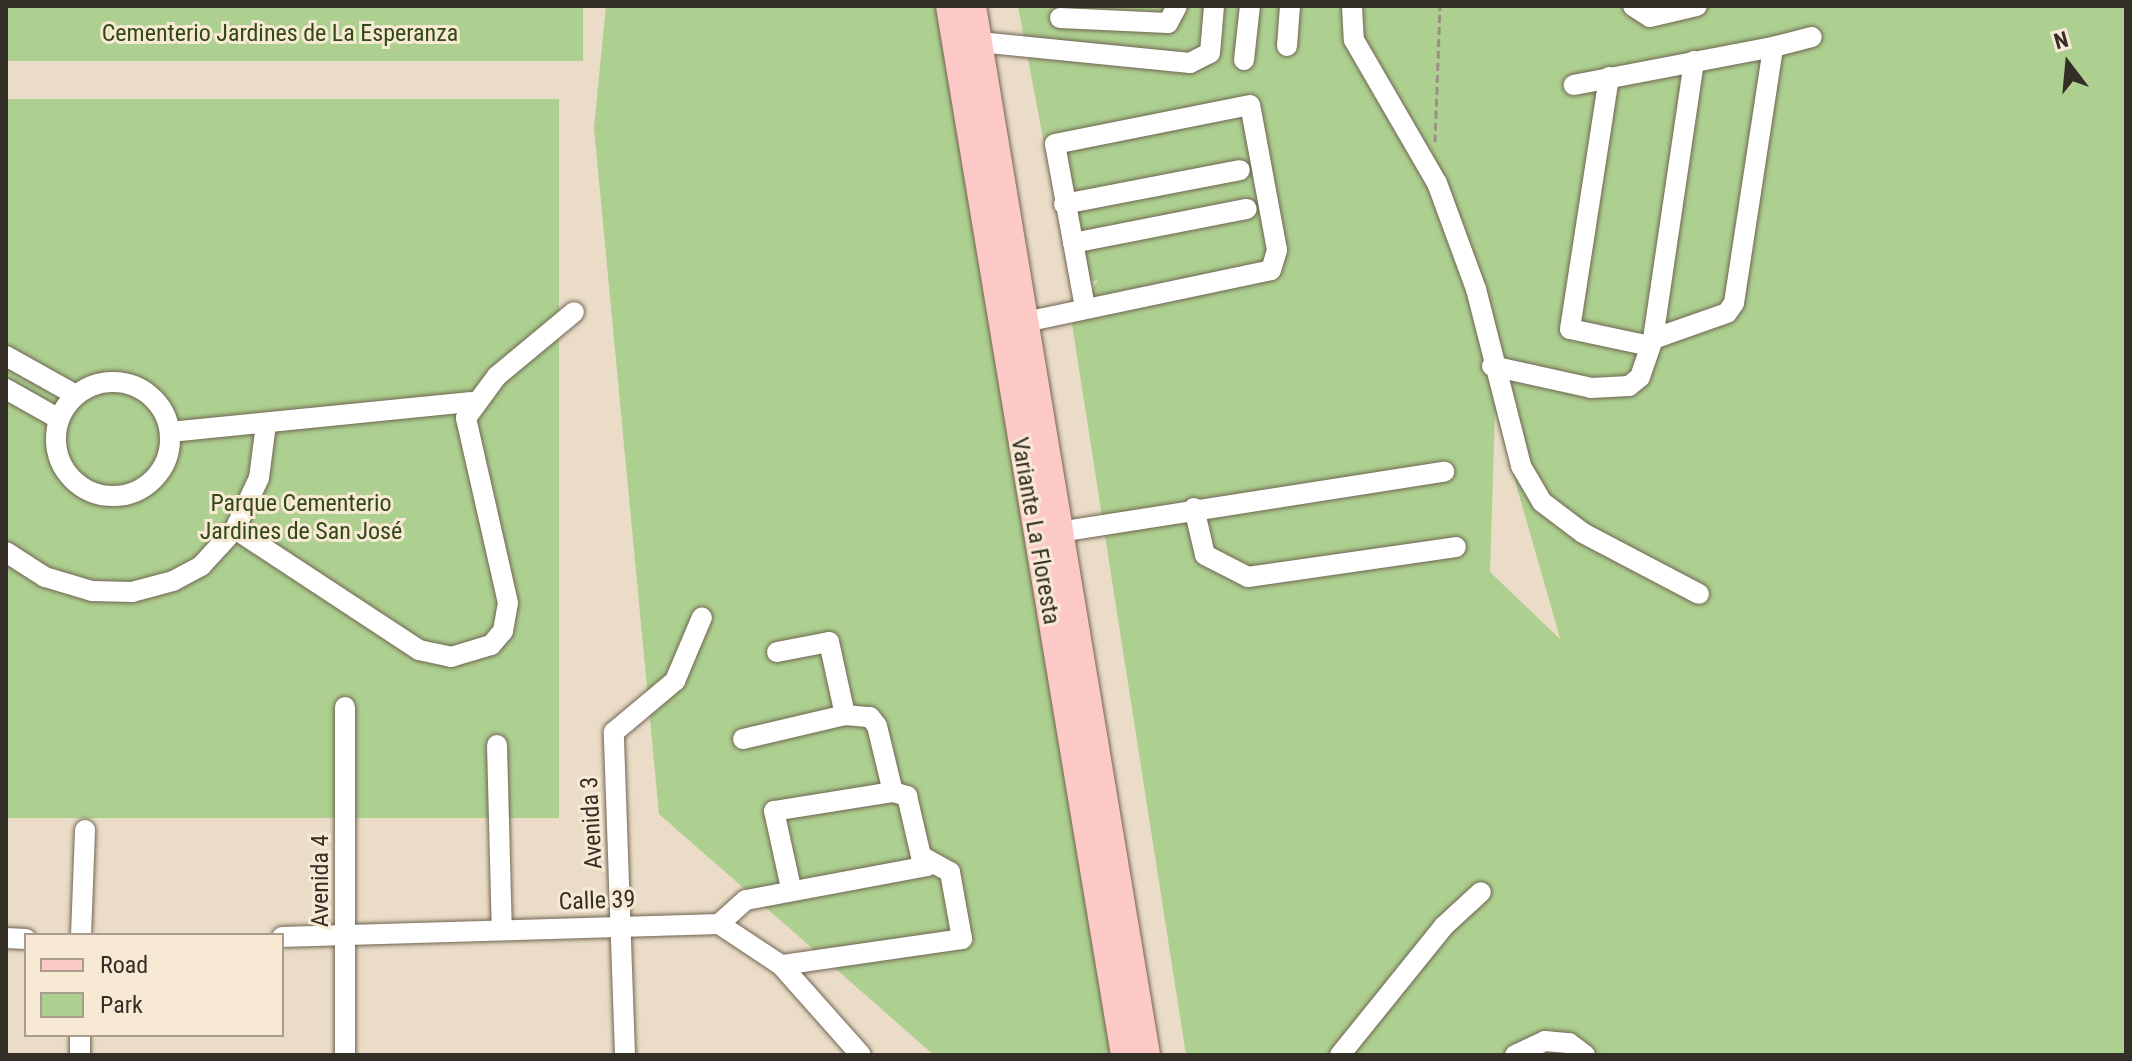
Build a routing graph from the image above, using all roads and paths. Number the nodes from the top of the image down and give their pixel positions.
1 (949, 6) edge
2 (973, 6) edge
3 (1177, 6) edge
4 (1214, 6) edge
5 (1250, 6) edge
6 (1290, 6) edge
7 (1352, 6) edge
8 (1440, 6) edge
9 (1633, 6) edge
10 (1697, 6) edge
11 (1060, 12) edge
12 (1812, 37) dead end
13 (979, 42) junction
14 (1051, 46) junction
15 (1287, 46) dead end
16 (1773, 47) junction
17 (1244, 60) dead end
18 (1694, 61) junction
19 (1609, 77) junction
20 (1574, 85) dead end
21 (1240, 170) dead end
22 (1437, 183) junction
23 (1064, 204) junction
24 (1247, 209) dead end
25 (1073, 243) junction
26 (1085, 307) junction
27 (574, 312) dead end
28 (1019, 334) junction
29 (1652, 342) junction
30 (6, 356) edge
31 (1492, 366) junction
32 (6, 389) edge
33 (76, 395) junction
34 (472, 402) junction
35 (417, 411) junction
36 (59, 419) junction
37 (266, 424) junction
38 (170, 432) junction
39 (466, 437) junction
40 (1444, 472) dead end
41 (1194, 508) junction
42 (235, 529) junction
43 (1059, 532) junction
44 (1456, 547) dead end
45 (11, 564) edge
46 (1699, 594) dead end
47 (702, 617) dead end
48 (777, 652) dead end
49 (345, 707) dead end
50 (845, 715) junction
51 (743, 739) dead end
52 (497, 745) dead end
53 (893, 792) junction
54 (85, 830) dead end
55 (928, 866) junction
56 (791, 888) junction
57 (1481, 892) dead end
58 (719, 924) junction
59 (623, 926) junction
60 (502, 930) junction
61 (81, 933) edge
62 (348, 936) junction
63 (284, 937) edge
64 (781, 965) junction
65 (1125, 1010) junction
66 (345, 1055) edge
67 (625, 1055) edge
68 (861, 1055) edge
69 (1124, 1055) edge
70 (1147, 1055) edge
71 (1340, 1055) edge
72 (1515, 1055) edge
73 (1585, 1055) edge

1 - 28 main road, Variante La Floresta
2 - 13 main road, Variante La Floresta
3 - 11 street
4 - 14 street
5 - 17 street
6 - 15 street
7 - 22 street
8 - 22 path
9 - 10 street
11 - 14 street
12 - 16 street
13 - 14 street
13 - 28 main road, Variante La Floresta
16 - 18 street
16 - 29 street
18 - 19 street
18 - 29 street
19 - 20 street
19 - 29 street
21 - 23 street
22 - 31 street
23 - 25 street
23 - 26 street
24 - 25 street
25 - 26 street
26 - 28 street
27 - 34 street
28 - 43 main road, Variante La Floresta
28 - 65 main road, Variante La Floresta
29 - 31 street
30 - 33 street
31 - 46 street
32 - 36 street
33 - 36 street
33 - 38 street
34 - 35 street
34 - 39 street
35 - 37 street
35 - 39 street
36 - 38 street
37 - 38 street
37 - 42 street
39 - 42 street
40 - 41 street
41 - 43 street
41 - 44 street
42 - 45 street
43 - 65 main road, Variante La Floresta
47 - 59 street, Avenida 3
48 - 50 street
49 - 62 street, Avenida 4
50 - 51 street
50 - 53 street
52 - 60 street
53 - 55 street
53 - 56 street
54 - 61 street
55 - 56 street
55 - 64 street
56 - 58 street
57 - 71 street
58 - 59 street, Calle 39
58 - 64 street
59 - 60 street, Calle 39
59 - 67 street, Avenida 3
60 - 62 street, Calle 39
62 - 63 street, Calle 39
62 - 66 street, Avenida 4
64 - 68 street
65 - 69 main road, Variante La Floresta
65 - 70 main road, Variante La Floresta
72 - 73 street

